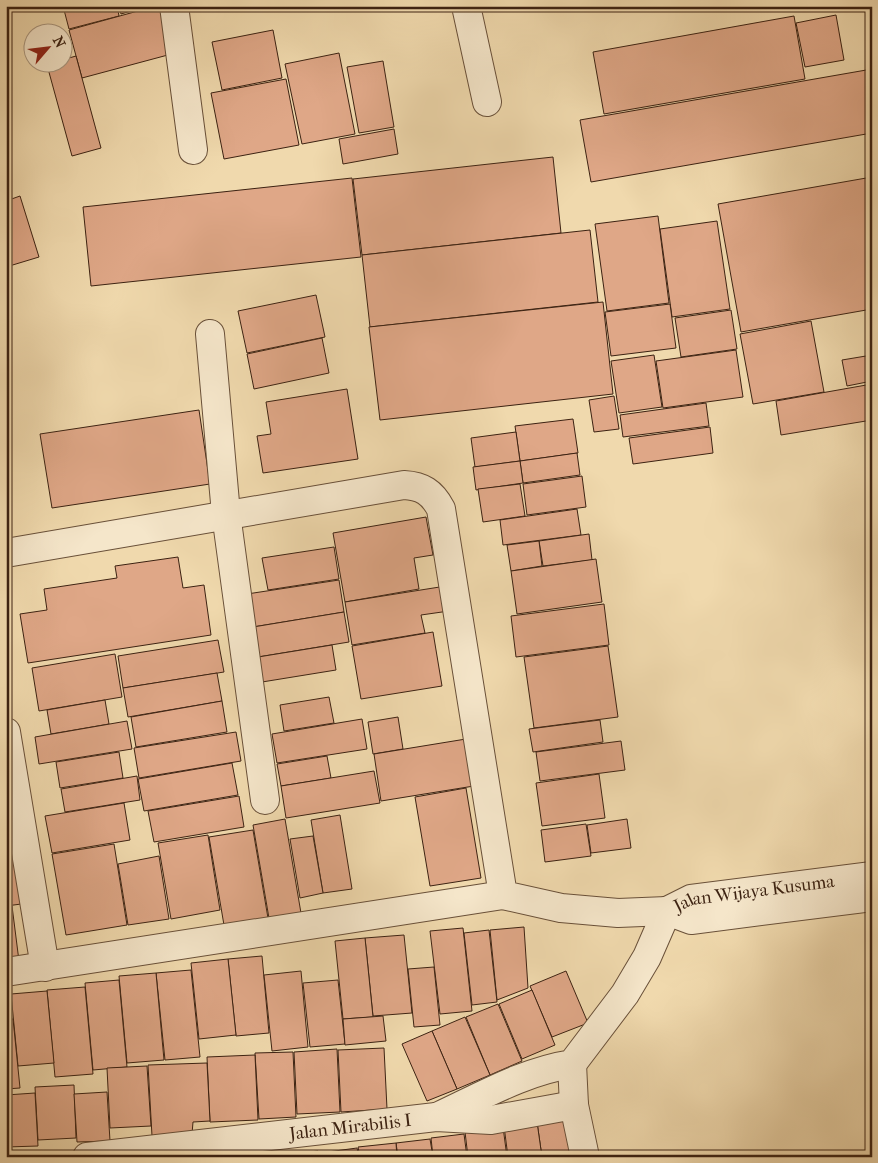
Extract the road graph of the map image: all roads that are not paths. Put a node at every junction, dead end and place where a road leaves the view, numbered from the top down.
1 (174, 6) edge
2 (466, 6) edge
3 (486, 102) dead end
4 (193, 150) dead end
5 (210, 334) dead end
6 (226, 514) junction
7 (6, 553) edge
8 (6, 732) edge
9 (265, 800) dead end
10 (872, 876) edge
11 (503, 895) junction
12 (872, 897) edge
13 (667, 911) junction
14 (45, 967) junction
15 (6, 972) edge
16 (572, 1064) junction
17 (574, 1105) junction
18 (436, 1117) junction
19 (104, 1156) edge
20 (585, 1157) edge

1 - 4 street
2 - 3 street
5 - 6 street
6 - 7 street
6 - 9 street
6 - 11 street
8 - 14 street
10 - 13 street, Jalan Wijaya Kusuma
11 - 13 street
11 - 14 street
12 - 13 street, Jalan Wijaya Kusuma
13 - 16 street
14 - 15 street
16 - 17 street
16 - 18 street, Jalan Mirabilis I
17 - 18 street, Jalan Mirabilis I
17 - 20 street
18 - 19 street, Jalan Mirabilis I

